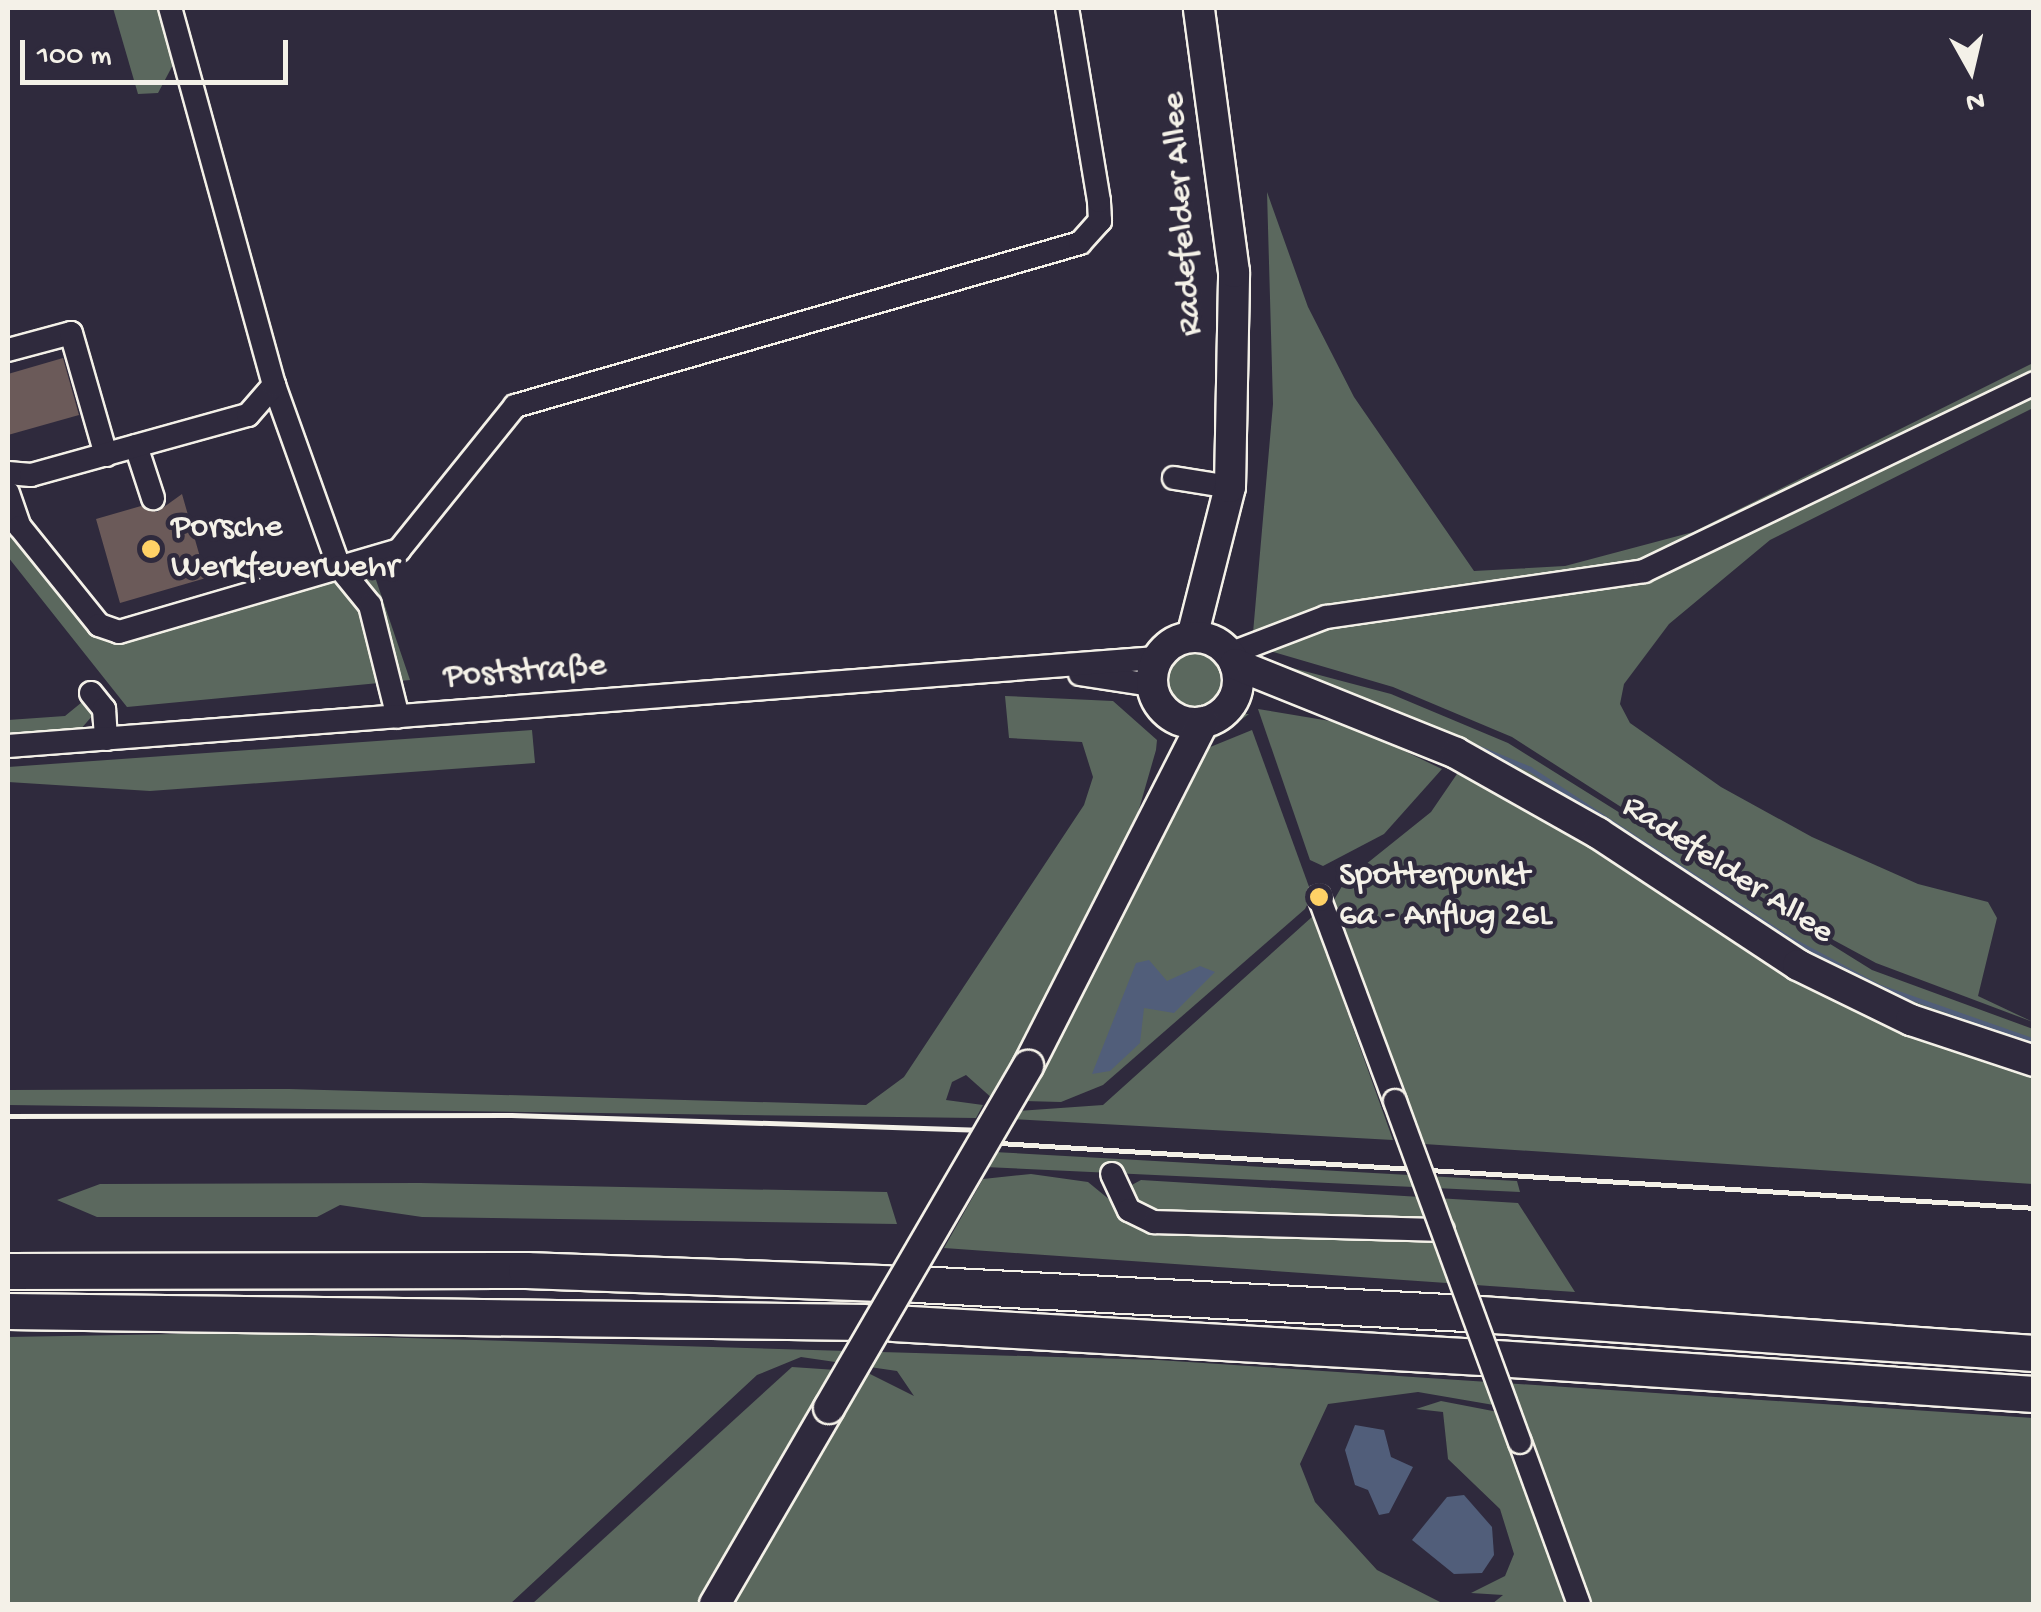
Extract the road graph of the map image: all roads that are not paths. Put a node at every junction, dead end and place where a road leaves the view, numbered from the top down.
1 (170, 8) edge
2 (1066, 8) edge
3 (1200, 8) edge
4 (8, 350) edge
5 (2034, 383) edge
6 (274, 385) junction
7 (136, 446) junction
8 (106, 455) junction
9 (1174, 478) dead end
10 (8, 483) edge
11 (1230, 488) junction
12 (153, 498) dead end
13 (339, 568) junction
14 (1219, 650) junction
15 (1158, 684) junction
16 (90, 693) dead end
17 (1235, 696) junction
18 (398, 717) junction
19 (1203, 722) junction
20 (1389, 726) junction
21 (106, 739) junction
22 (8, 746) edge
23 (1142, 838) junction
24 (1319, 896) dead end
25 (2034, 1061) edge
26 (1112, 1174) dead end
27 (1443, 1230) junction
28 (8, 1271) edge
29 (8, 1311) edge
30 (2034, 1353) edge
31 (2034, 1394) edge
32 (715, 1604) edge
33 (1579, 1604) edge

1 - 6 street
2 - 13 street
3 - 11 main road, Radefelder Allee
4 - 8 street
5 - 14 street
6 - 7 street
6 - 13 street
7 - 8 street
7 - 12 street
8 - 10 street
9 - 11 street
10 - 13 street
11 - 14 main road, Radefelder Allee
13 - 18 street
14 - 15 main road
14 - 17 main road, Radefelder Allee
14 - 20 main road, Radefelder Allee
15 - 18 street, Poststraße
15 - 19 main road
15 - 23 main road
16 - 21 street
17 - 19 main road
17 - 20 main road, Radefelder Allee
18 - 21 street, Poststraße
19 - 23 main road
20 - 25 main road, Radefelder Allee
21 - 22 street, Poststraße
23 - 32 main road, bridge
24 - 27 street, bridge
26 - 27 street
27 - 33 street, bridge
28 - 30 highway
29 - 31 highway

